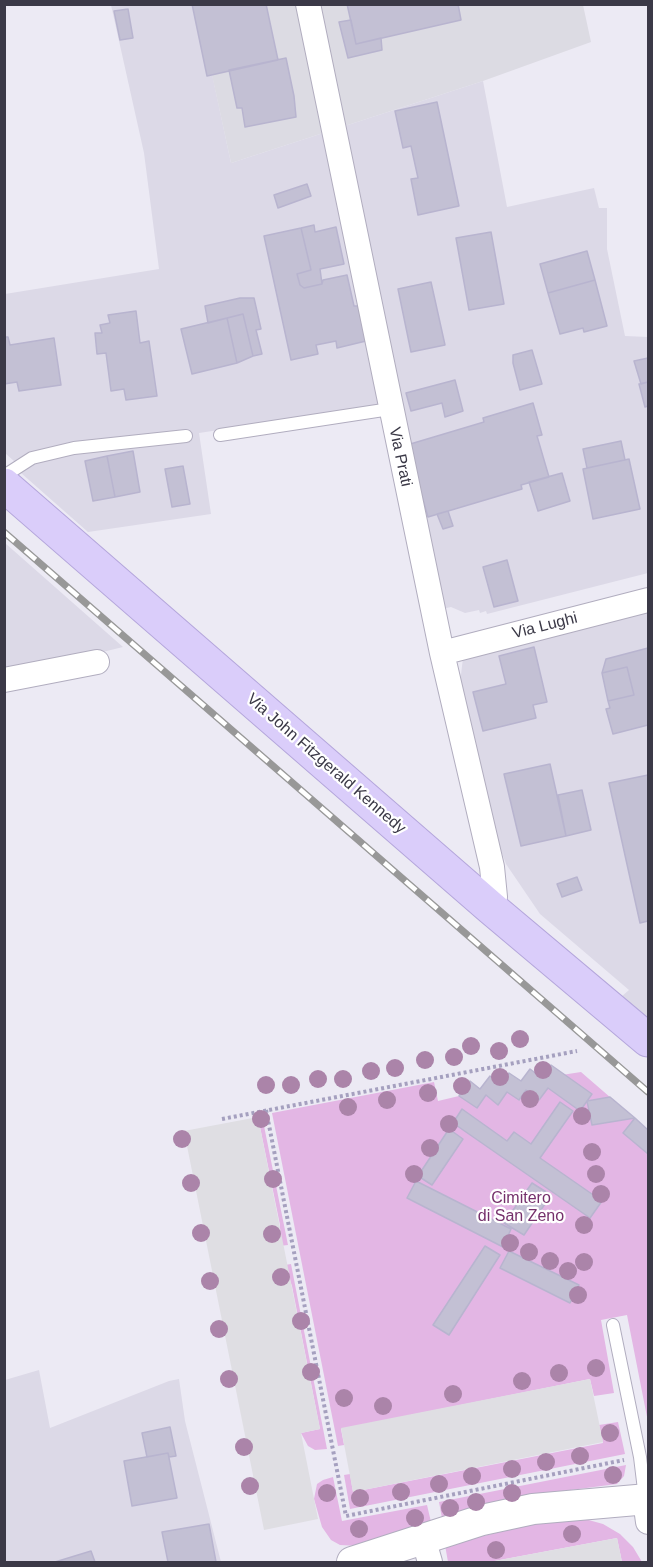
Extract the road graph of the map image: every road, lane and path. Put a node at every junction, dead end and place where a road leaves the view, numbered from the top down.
1 (308, 4) edge
2 (390, 409) junction
3 (220, 435) dead end
4 (186, 436) dead end
5 (4, 476) edge
6 (4, 485) edge
7 (648, 600) edge
8 (442, 652) junction
9 (97, 662) dead end
10 (4, 680) edge
11 (491, 908) junction
12 (648, 1040) edge
13 (577, 1051) dead end
14 (266, 1110) junction
15 (222, 1119) dead end
16 (613, 1325) dead end
17 (640, 1457) junction
18 (647, 1507) edge
19 (426, 1550) edge
20 (352, 1563) edge

1 - 2 street, Via Prati
2 - 3 lane
2 - 8 street, Via Prati
4 - 5 lane
6 - 11 main road, Via John Fitzgerald Kennedy
7 - 8 street, Via Lughi
8 - 11 street, Via Prati
9 - 10 street
11 - 12 main road, Via John Fitzgerald Kennedy
13 - 14 path
14 - 15 path
14 - 17 path
16 - 17 lane
17 - 18 lane
18 - 19 street
19 - 20 street

